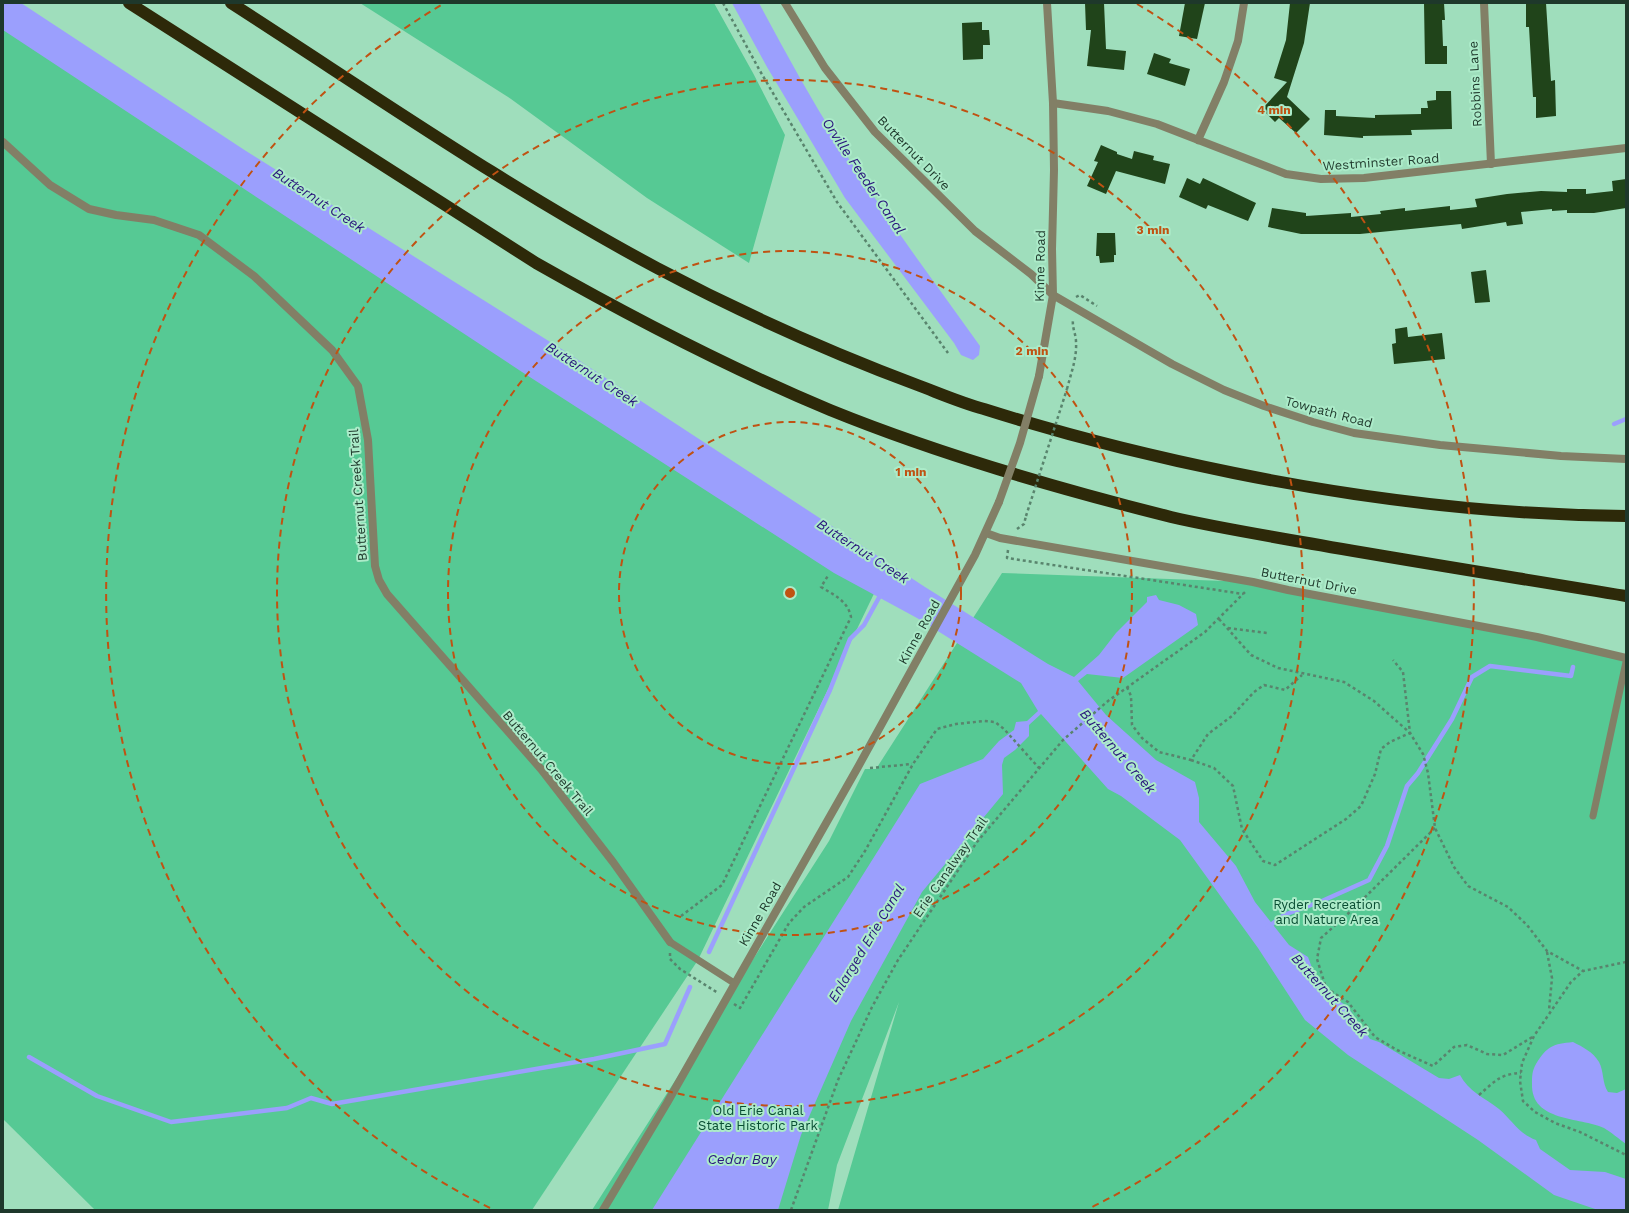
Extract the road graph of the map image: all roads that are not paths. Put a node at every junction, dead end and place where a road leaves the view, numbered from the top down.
1 (129, 3) edge
2 (231, 3) edge
3 (784, 3) edge
4 (1047, 3) edge
5 (1244, 3) edge
6 (1484, 3) edge
7 (1054, 103) junction
8 (1198, 140) junction
9 (3, 142) edge
10 (1626, 148) edge
11 (1491, 164) junction
12 (1054, 295) junction
13 (1626, 459) edge
14 (1626, 516) edge
15 (986, 533) junction
16 (1626, 596) edge
17 (1626, 658) edge
18 (1626, 662) edge
19 (1593, 816) dead end
20 (670, 942) joint
21 (734, 983) junction
22 (603, 1210) edge

1 - 16 highway
2 - 14 highway
3 - 12 street, Butternut Drive
4 - 7 street, Kinne Road
5 - 8 street
6 - 11 street, Robbins Lane
7 - 8 street, Westminster Road
7 - 12 street, Kinne Road
8 - 11 street, Westminster Road
9 - 20 street, Butternut Creek Trail
10 - 11 street, Westminster Road
12 - 13 street, Towpath Road
12 - 15 street, Kinne Road, bridge
15 - 17 street, Butternut Drive
15 - 21 street, Kinne Road
18 - 19 lane
20 - 21 lane
21 - 22 street, Kinne Road

